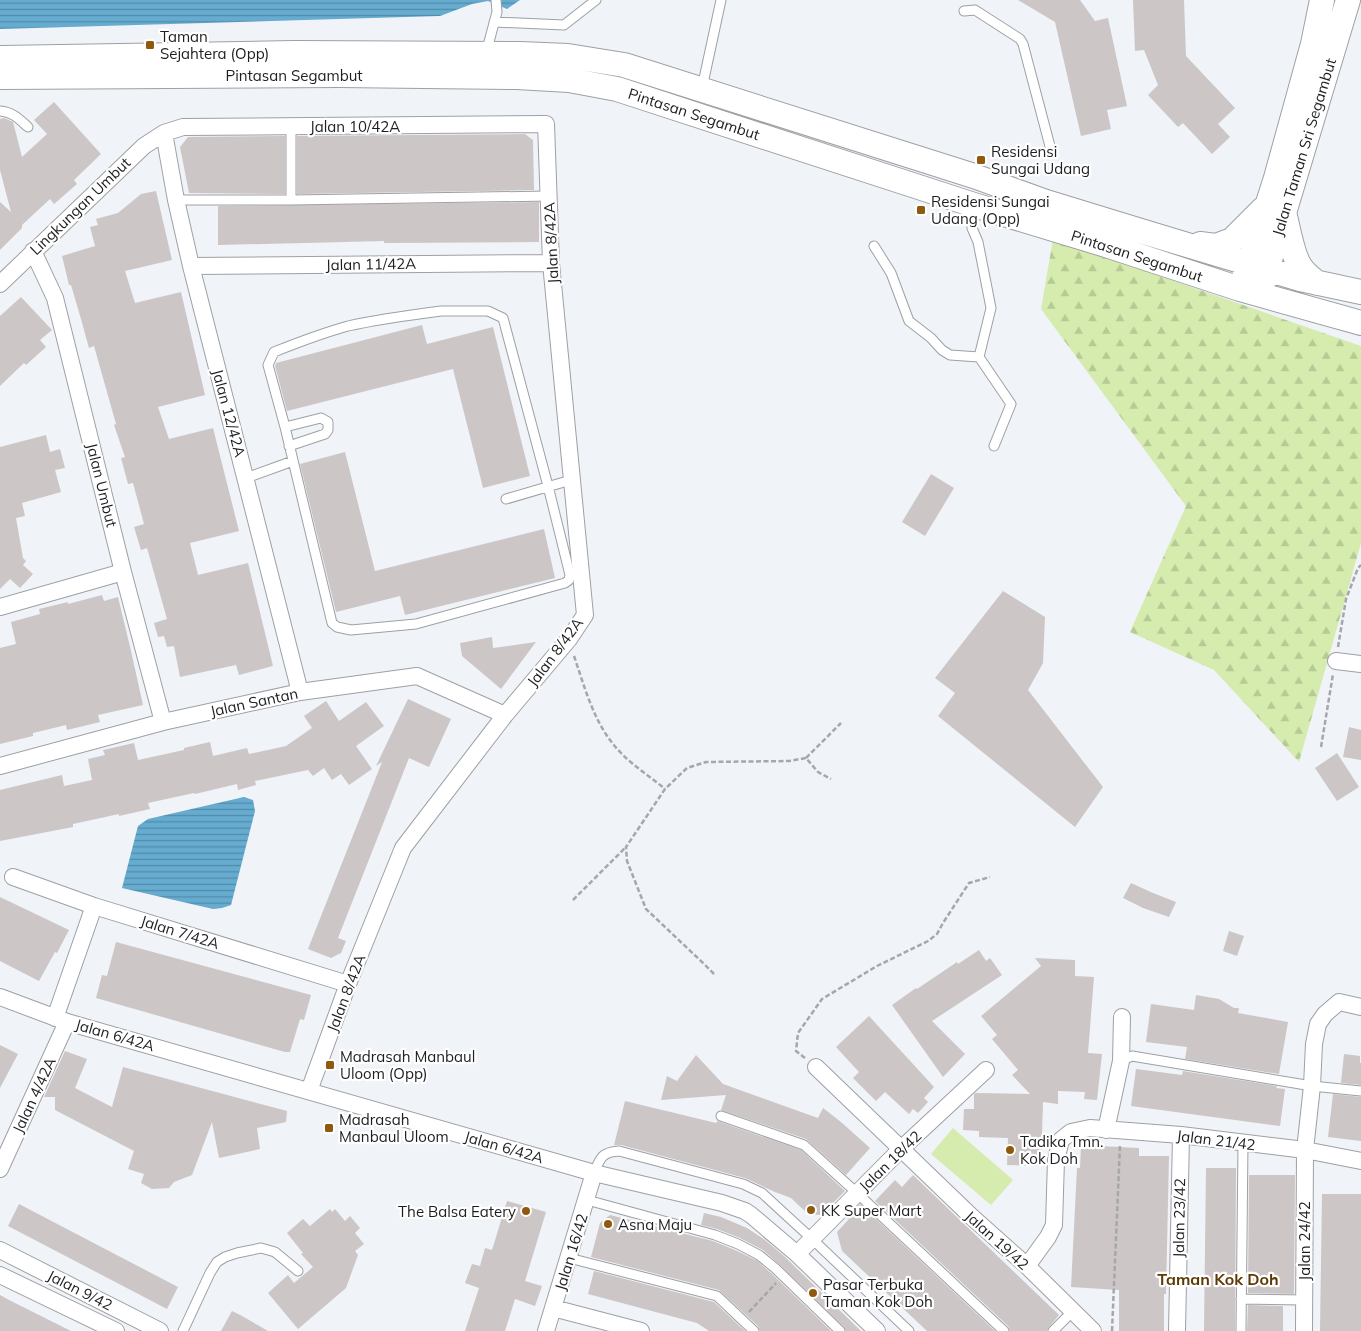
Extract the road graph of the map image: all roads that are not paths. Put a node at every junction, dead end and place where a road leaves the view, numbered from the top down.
1 (496, 0) edge
2 (596, 0) edge
3 (721, 0) edge
4 (1322, 0) edge
5 (1348, 0) edge
6 (964, 11) dead end
7 (494, 22) junction
8 (485, 54) junction
9 (0, 58) edge
10 (0, 77) edge
11 (701, 90) junction
12 (0, 111) edge
13 (546, 124) joint
14 (292, 126) junction
15 (28, 127) dead end
16 (164, 133) junction
17 (1051, 150) dead end
18 (549, 196) junction
19 (176, 200) junction
20 (291, 200) junction
21 (974, 205) junction
22 (1276, 209) junction
23 (1178, 242) junction
24 (874, 246) dead end
25 (33, 251) junction
26 (550, 262) junction
27 (191, 266) junction
28 (1258, 266) junction
29 (1317, 283) junction
30 (0, 284) edge
31 (1250, 292) junction
32 (1361, 292) edge
33 (1361, 323) edge
34 (979, 357) junction
35 (285, 427) junction
36 (289, 446) junction
37 (994, 446) dead end
38 (292, 461) junction
39 (246, 478) junction
40 (571, 480) junction
41 (548, 486) junction
42 (506, 499) dead end
43 (123, 572) junction
44 (0, 607) edge
45 (1336, 661) dead end
46 (1361, 664) edge
47 (300, 692) junction
48 (506, 715) junction
49 (163, 722) junction
50 (0, 766) edge
51 (13, 877) dead end
52 (94, 906) junction
53 (348, 984) junction
54 (0, 997) edge
55 (1361, 1007) edge
56 (1122, 1017) dead end
57 (61, 1020) junction
58 (1121, 1061) junction
59 (816, 1067) road end
60 (986, 1070) dead end
61 (1312, 1086) junction
62 (309, 1091) junction
63 (1361, 1091) edge
64 (721, 1116) dead end
65 (1106, 1130) junction
66 (1181, 1135) junction
67 (1243, 1143) junction
68 (901, 1149) junction
69 (1305, 1150) junction
70 (1361, 1161) edge
71 (0, 1169) edge
72 (594, 1173) junction
73 (857, 1193) junction
74 (587, 1200) junction
75 (812, 1238) junction
76 (0, 1250) edge
77 (797, 1254) junction
78 (569, 1258) junction
79 (1027, 1266) junction
80 (298, 1271) dead end
81 (0, 1275) edge
82 (1241, 1299) junction
83 (1304, 1300) junction
84 (553, 1308) junction
85 (1073, 1311) junction
86 (614, 1328) edge
87 (116, 1331) edge
88 (160, 1331) edge
89 (184, 1331) edge
90 (546, 1331) edge
91 (641, 1331) edge
92 (754, 1331) edge
93 (840, 1331) edge
94 (877, 1331) edge
95 (909, 1331) edge
96 (1004, 1331) edge
97 (1053, 1331) edge
98 (1093, 1331) edge
99 (1177, 1331) edge
100 (1241, 1331) edge
101 (1304, 1331) edge

1 - 7 lane
2 - 7 lane
3 - 11 lane
4 - 22 main road, Jalan Taman Sri Segambut
5 - 22 main road, Jalan Taman Sri Segambut
6 - 17 lane
7 - 8 lane
8 - 9 main road, Pintasan Segambut
8 - 11 main road, Pintasan Segambut
10 - 21 main road, Pintasan Segambut
11 - 23 main road, Pintasan Segambut
12 - 15 lane
13 - 14 street, Jalan 10/42A
13 - 18 street, Jalan 8/42A
14 - 16 street, Jalan 10/42A
14 - 20 lane
16 - 19 street, Jalan 12/42A
16 - 25 street, Lingkungan Umbut
18 - 20 lane
18 - 26 street, Jalan 8/42A
19 - 20 lane
19 - 27 street, Jalan 12/42A
21 - 31 main road, Pintasan Segambut
21 - 34 lane
22 - 23 main road
22 - 28 main road, Jalan Taman Sri Segambut
22 - 29 main road
23 - 28 main road, Pintasan Segambut
24 - 34 lane
25 - 30 street, Lingkungan Umbut
25 - 43 street, Jalan Umbut
26 - 27 street, Jalan 11/42A
26 - 40 street, Jalan 8/42A
27 - 39 street, Jalan 12/42A
28 - 29 main road, Pintasan Segambut
28 - 31 main road, Jalan Taman Sri Segambut
29 - 32 main road, Pintasan Segambut
31 - 33 main road, Pintasan Segambut
34 - 37 lane
35 - 36 lane
35 - 36 lane
35 - 41 lane
36 - 38 lane
38 - 39 lane
38 - 41 lane
39 - 47 street, Jalan 12/42A
40 - 41 lane
40 - 48 street, Jalan 8/42A
41 - 42 lane
43 - 44 street
43 - 49 street, Jalan Umbut
45 - 46 street
47 - 48 street, Jalan Santan
47 - 49 street, Jalan Santan
48 - 53 street, Jalan 8/42A
49 - 50 street, Jalan Santan
51 - 52 street, Jalan 7/42A
52 - 53 street, Jalan 7/42A
52 - 57 street, Jalan 4/42A
53 - 62 street, Jalan 8/42A
54 - 57 street, Jalan 6/42A
55 - 61 street, Jalan 24/42
56 - 58 street
57 - 62 street, Jalan 6/42A
57 - 71 street, Jalan 4/42A
58 - 61 lane
58 - 65 street
59 - 68 street, Jalan 19/42
60 - 68 street, Jalan 18/42
61 - 63 lane
61 - 69 street, Jalan 24/42
62 - 72 street, Jalan 6/42A
64 - 73 lane
65 - 66 street, Jalan 21/42
65 - 79 street, Jalan 21/42
66 - 67 street, Jalan 21/42
66 - 99 street, Jalan 23/42
67 - 69 street, Jalan 21/42
67 - 82 lane
68 - 73 street, Jalan 18/42
68 - 79 street, Jalan 19/42
69 - 70 street, Jalan 21/42
69 - 83 street, Jalan 24/42
72 - 74 street, Jalan 16/42
72 - 75 lane
72 - 77 street, Jalan 6/42A
73 - 75 street, Jalan 18/42
73 - 96 lane
74 - 78 street, Jalan 16/42
74 - 93 lane
75 - 77 street, Jalan 18/42
75 - 95 lane
76 - 88 street, Jalan 9/42
77 - 94 street, Jalan 6/42A
78 - 84 street, Jalan 16/42
78 - 92 lane
79 - 85 street, Jalan 19/42
80 - 89 lane
81 - 87 street, Jalan 9/42
82 - 83 lane
82 - 100 lane
83 - 101 street, Jalan 24/42
84 - 86 street
84 - 90 street, Jalan 16/42
85 - 97 lane
85 - 98 street, Jalan 19/42
86 - 91 street

